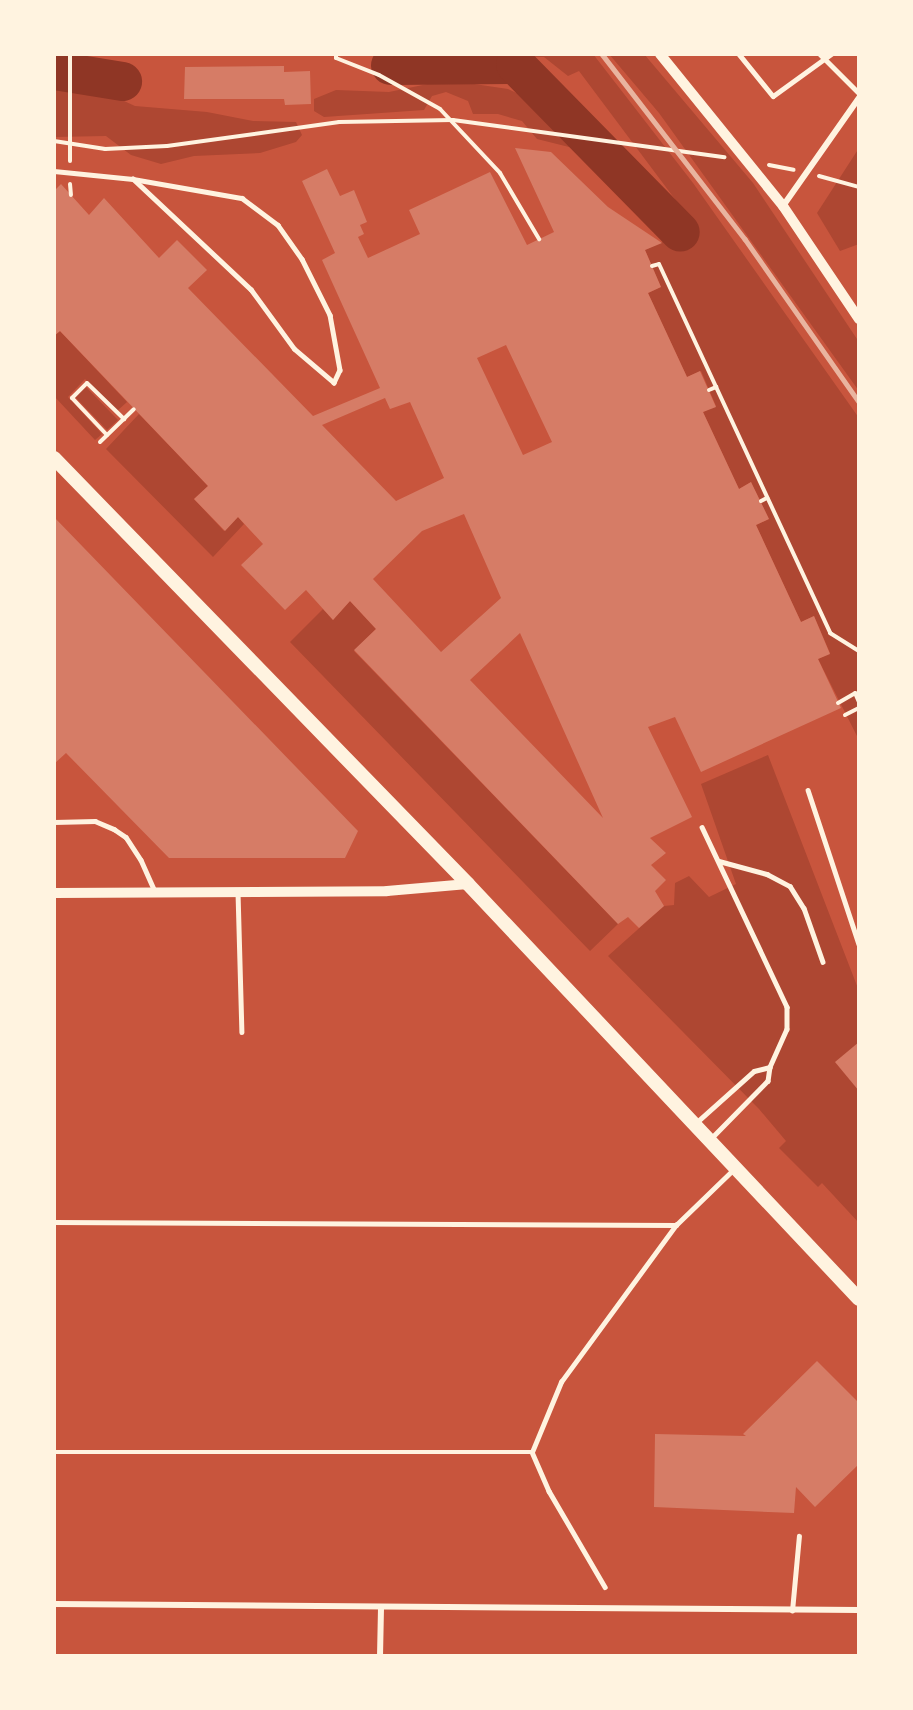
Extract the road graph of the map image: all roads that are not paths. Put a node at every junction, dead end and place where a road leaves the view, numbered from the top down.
1 (660, 54) edge
2 (739, 54) edge
3 (820, 54) edge
4 (831, 54) edge
5 (825, 59) junction
6 (859, 93) edge
7 (859, 98) edge
8 (54, 171) edge
9 (133, 179) junction
10 (783, 206) junction
11 (859, 319) edge
12 (54, 458) edge
13 (808, 790) dead end
14 (54, 822) edge
15 (702, 827) dead end
16 (719, 861) junction
17 (468, 884) junction
18 (238, 892) junction
19 (54, 893) edge
20 (155, 893) junction
21 (859, 944) edge
22 (823, 963) dead end
23 (242, 1032) dead end
24 (770, 1067) junction
25 (693, 1126) junction
26 (708, 1142) junction
27 (734, 1169) junction
28 (54, 1222) edge
29 (676, 1225) junction
30 (859, 1299) edge
31 (54, 1452) edge
32 (532, 1452) junction
33 (799, 1536) dead end
34 (604, 1587) dead end
35 (54, 1604) edge
36 (381, 1608) junction
37 (859, 1610) edge
38 (792, 1611) junction
39 (380, 1656) edge

1 - 10 street
2 - 5 lane
3 - 5 lane
4 - 5 lane
5 - 6 lane
7 - 10 street
8 - 9 lane
9 - 9 lane
10 - 11 street
12 - 17 main road
13 - 21 lane
14 - 20 lane
15 - 16 lane
16 - 22 lane
16 - 24 lane
17 - 18 street
17 - 25 main road
18 - 20 street
18 - 23 lane
19 - 20 street
24 - 25 lane
24 - 26 lane
25 - 26 main road
26 - 27 main road
27 - 29 lane
27 - 30 main road
28 - 29 lane
29 - 32 lane
31 - 32 lane
32 - 34 lane
33 - 38 lane
35 - 36 street
36 - 38 street
36 - 39 street
37 - 38 street

